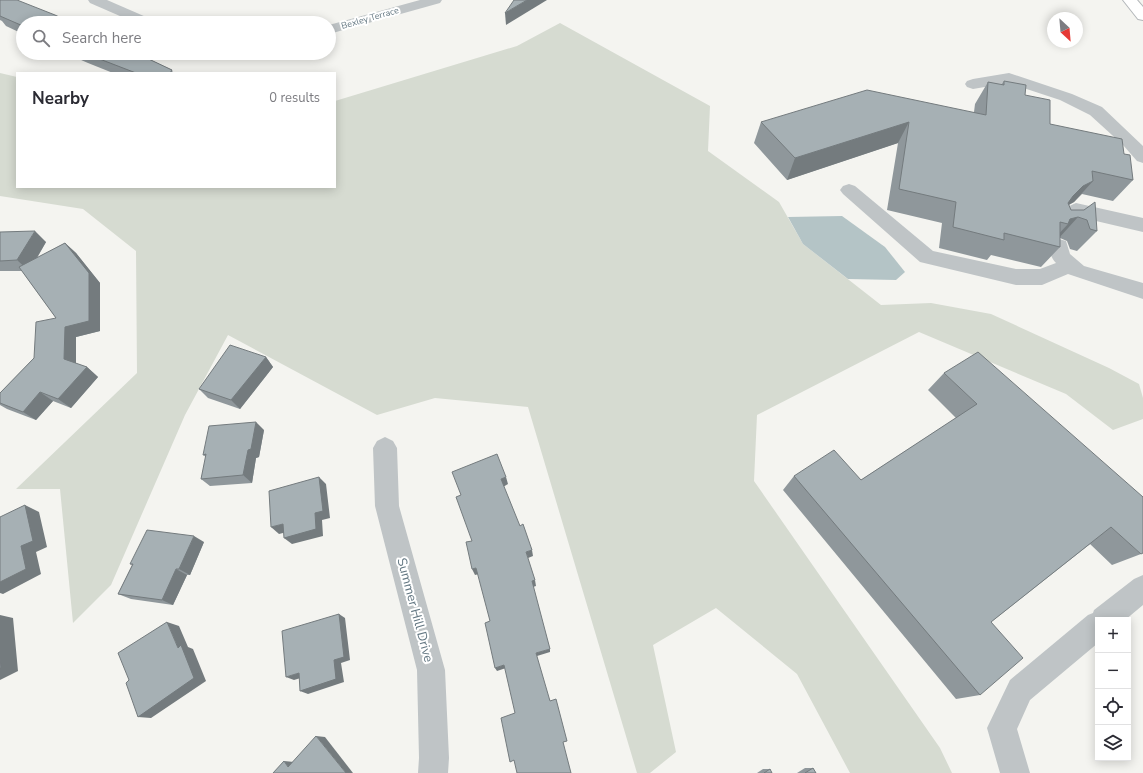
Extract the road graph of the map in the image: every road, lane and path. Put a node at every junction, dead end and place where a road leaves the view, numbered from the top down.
1 (95, 0) edge
2 (435, 0) edge
3 (1130, 0) edge
4 (132, 16) edge
5 (1143, 16) edge
6 (336, 28) edge
7 (973, 84) dead end
8 (1143, 157) edge
9 (849, 190) dead end
10 (1060, 224) edge
11 (1143, 225) edge
12 (1058, 246) edge
13 (1070, 265) junction
14 (1143, 291) edge
15 (385, 448) dead end
16 (1143, 588) edge
17 (1108, 617) edge
18 (1095, 628) edge
19 (433, 773) edge
20 (1016, 773) edge

1 - 4 street
2 - 6 street, Bexley Terrace
3 - 5 highway
7 - 8 street
9 - 13 street
10 - 11 street
12 - 13 street
13 - 14 street
15 - 19 street, Summer Hill Drive
16 - 17 street
18 - 20 street

